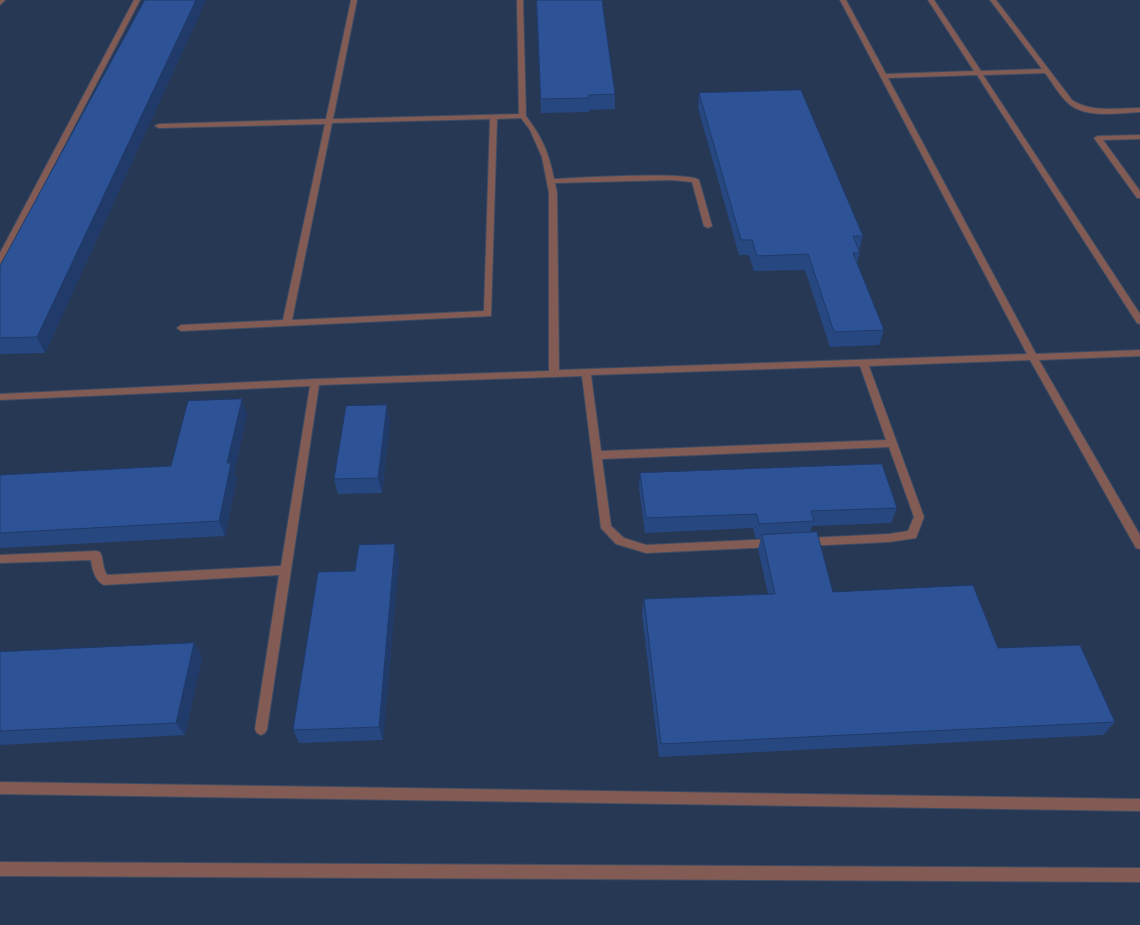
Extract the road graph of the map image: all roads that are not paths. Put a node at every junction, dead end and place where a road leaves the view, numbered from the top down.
1 (2, 0) edge
2 (137, 0) edge
3 (354, 0) edge
4 (520, 0) edge
5 (843, 0) edge
6 (931, 0) edge
7 (993, 0) edge
8 (0, 3) edge
9 (1046, 71) junction
10 (978, 73) junction
11 (883, 76) junction
12 (1140, 110) edge
13 (494, 116) junction
14 (523, 116) junction
15 (330, 121) junction
16 (159, 126) dead end
17 (1140, 137) edge
18 (550, 180) junction
19 (1140, 196) edge
20 (708, 226) dead end
21 (0, 261) edge
22 (1140, 321) edge
23 (287, 323) junction
24 (180, 328) dead end
25 (1140, 353) edge
26 (1033, 358) junction
27 (863, 363) junction
28 (586, 372) junction
29 (554, 374) junction
30 (315, 382) junction
31 (0, 397) edge
32 (892, 443) junction
33 (597, 455) junction
34 (1140, 545) edge
35 (0, 559) edge
36 (286, 570) junction
37 (261, 729) dead end
38 (0, 788) edge
39 (1140, 805) edge
40 (0, 869) edge
41 (1140, 876) edge

1 - 8 street
2 - 21 street
3 - 15 street
4 - 14 street
5 - 11 street
6 - 10 street
7 - 9 street
9 - 10 street
9 - 12 street
10 - 11 street
10 - 22 street
11 - 26 street
13 - 14 street
13 - 15 street
13 - 23 street
14 - 18 street
15 - 16 street
15 - 23 street
17 - 19 street
18 - 20 street
18 - 29 street
23 - 24 street
25 - 26 street
26 - 27 street
26 - 34 street
27 - 28 street
27 - 32 street
28 - 29 street
28 - 33 street
29 - 30 street
30 - 31 street
30 - 36 street
32 - 33 street
32 - 33 street
35 - 36 street
36 - 37 street
38 - 39 street
40 - 41 street

